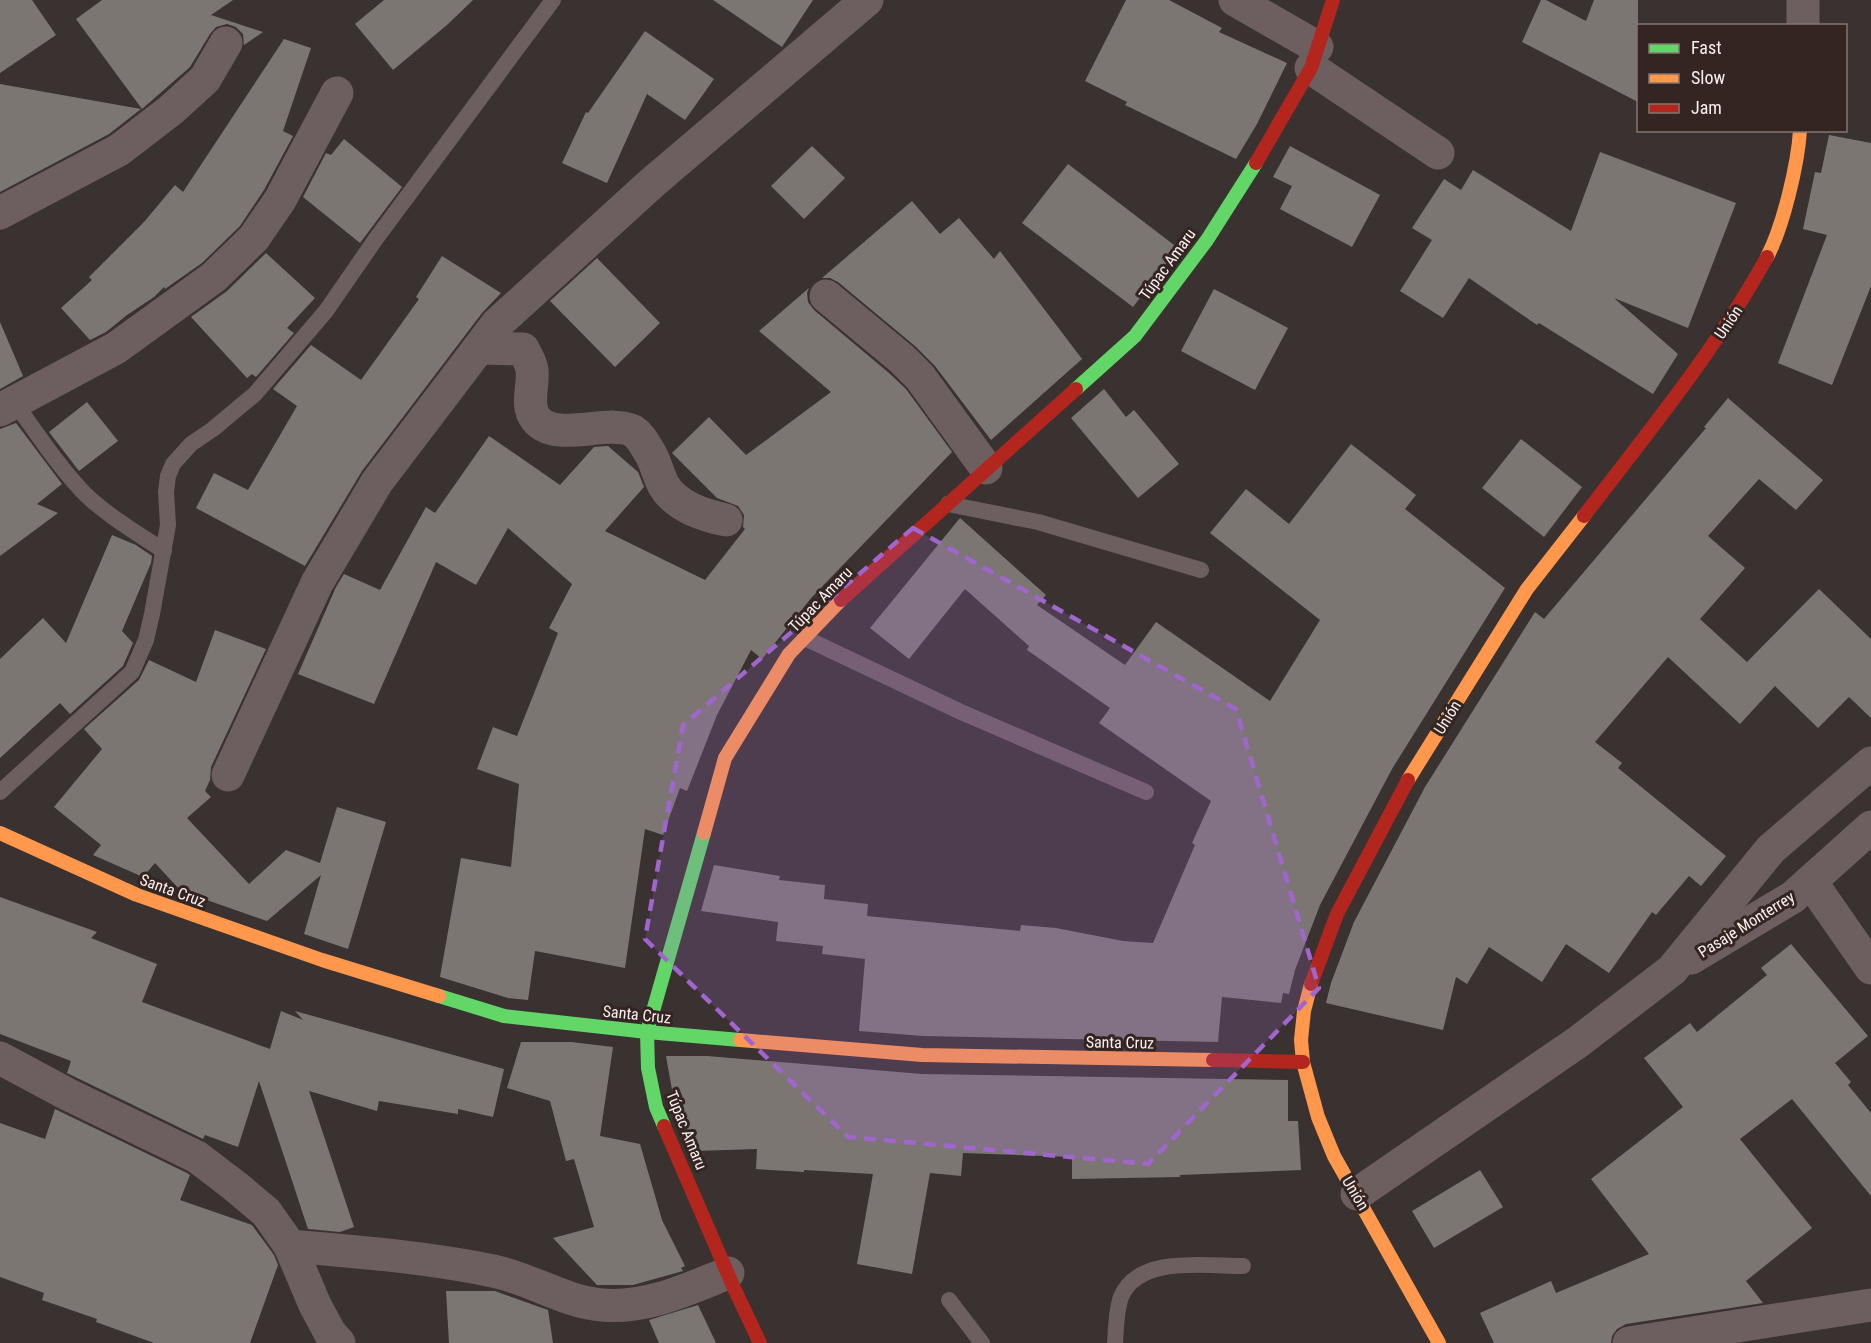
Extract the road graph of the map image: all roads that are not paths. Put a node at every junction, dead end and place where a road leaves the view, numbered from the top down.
1 (553, 0) edge
2 (867, 0) edge
3 (1235, 0) edge
4 (1333, 0) edge
5 (1803, 0) edge
6 (1803, 24) edge
7 (226, 43) dead end
8 (1314, 58) junction
9 (337, 93) dead end
10 (1800, 132) edge
11 (1438, 153) dead end
12 (0, 213) edge
13 (826, 296) dead end
14 (478, 348) junction
15 (7, 406) edge
16 (986, 468) junction
17 (947, 504) junction
18 (726, 520) dead end
19 (164, 550) junction
20 (1201, 570) dead end
21 (805, 638) junction
22 (1871, 763) edge
23 (228, 775) dead end
24 (0, 792) edge
25 (1146, 792) dead end
26 (1871, 827) edge
27 (0, 833) edge
28 (1811, 882) junction
29 (1871, 968) edge
30 (1672, 970) junction
31 (648, 1032) junction
32 (0, 1058) edge
33 (1303, 1062) junction
34 (1357, 1194) junction
35 (290, 1246) junction
36 (1243, 1266) dead end
37 (728, 1273) junction
38 (949, 1300) dead end
39 (1871, 1305) edge
40 (339, 1343) edge
41 (760, 1343) edge
42 (982, 1343) edge
43 (1115, 1343) edge
44 (1439, 1343) edge
45 (1629, 1343) edge

1 - 19 lane
2 - 14 street
3 - 8 street
4 - 8 street, Túpac Amaru
5 - 6 street
7 - 12 street
8 - 11 street
8 - 16 street, Túpac Amaru
9 - 15 street
10 - 33 street, Unión
13 - 16 street
14 - 18 street
14 - 23 street
15 - 19 lane
16 - 17 street, Túpac Amaru
17 - 20 lane
17 - 21 street, Túpac Amaru
19 - 24 lane
21 - 25 lane
21 - 31 street, Túpac Amaru
22 - 30 street
26 - 28 street, Pasaje Monterrey
27 - 31 street, Santa Cruz
28 - 29 street
28 - 30 street, Pasaje Monterrey
30 - 34 street
31 - 33 street, Santa Cruz
31 - 37 street, Túpac Amaru
32 - 35 street
33 - 34 street, Unión
34 - 44 street, Unión
35 - 37 street
35 - 40 street
36 - 43 lane
37 - 41 street, Túpac Amaru
38 - 42 lane
39 - 45 street

